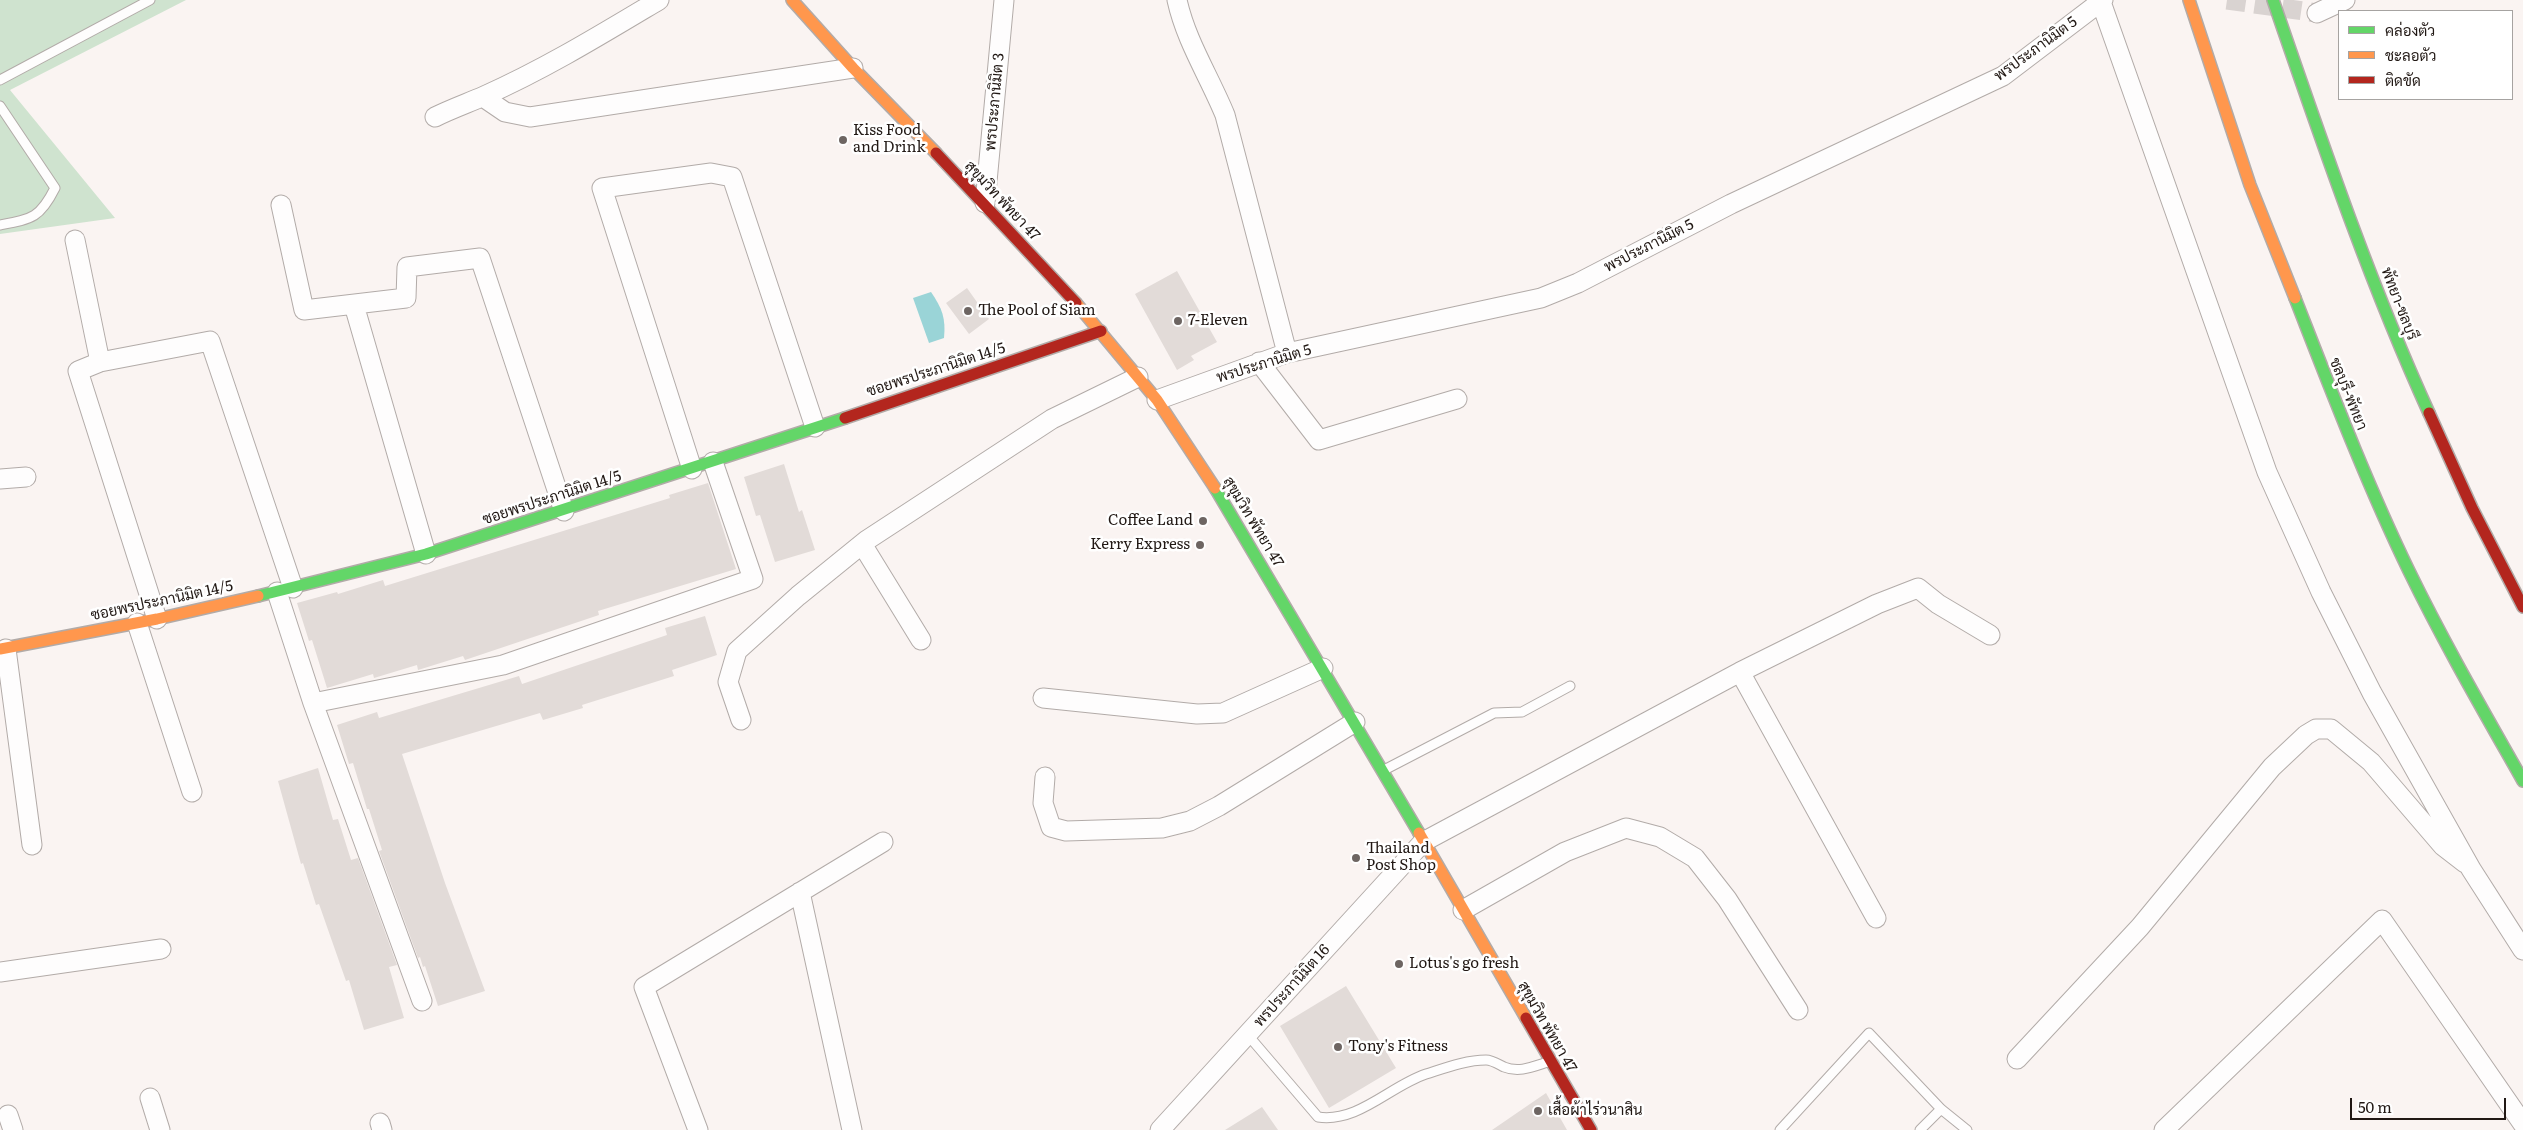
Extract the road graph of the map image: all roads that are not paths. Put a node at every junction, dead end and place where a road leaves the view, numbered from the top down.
1 (150, 0) edge
2 (658, 0) edge
3 (792, 0) edge
4 (1004, 0) edge
5 (1177, 0) edge
6 (2189, 0) edge
7 (2273, 0) edge
8 (2345, 0) edge
9 (2102, 1) edge
10 (2317, 13) tunnel mouth
11 (854, 68) junction
12 (1, 79) edge
13 (483, 96) junction
14 (0, 106) edge
15 (435, 117) dead end
16 (985, 203) junction
17 (281, 205) dead end
18 (0, 225) edge
19 (75, 240) dead end
20 (354, 306) junction
21 (1101, 331) junction
22 (1287, 353) junction
23 (100, 362) junction
24 (1259, 362) junction
25 (1138, 377) junction
26 (1457, 399) dead end
27 (1157, 400) junction
28 (815, 426) junction
29 (713, 462) junction
30 (692, 469) junction
31 (26, 477) dead end
32 (0, 479) edge
33 (564, 511) junction
34 (862, 544) junction
35 (426, 554) junction
36 (285, 590) junction
37 (2523, 607) edge
38 (157, 619) junction
39 (137, 623) junction
40 (1990, 636) dead end
41 (921, 640) dead end
42 (3, 649) edge
43 (1323, 668) junction
44 (1740, 672) junction
45 (1570, 686) dead end
46 (1043, 698) dead end
47 (313, 703) junction
48 (741, 720) dead end
49 (1355, 722) junction
50 (1384, 770) junction
51 (1045, 777) dead end
52 (2523, 781) edge
53 (192, 792) dead end
54 (883, 842) dead end
55 (1423, 842) junction
56 (32, 845) dead end
57 (2472, 869) junction
58 (800, 892) junction
59 (1463, 910) junction
60 (1876, 918) dead end
61 (161, 948) dead end
62 (2523, 950) edge
63 (0, 972) edge
64 (422, 1001) dead end
65 (1798, 1010) dead end
66 (1247, 1034) junction
67 (2017, 1059) dead end
68 (1549, 1061) junction
69 (150, 1098) dead end
70 (1941, 1109) junction
71 (2523, 1124) edge
72 (160, 1130) edge
73 (698, 1130) edge
74 (852, 1130) edge
75 (1160, 1130) edge
76 (1591, 1130) edge
77 (1780, 1130) edge
78 (1920, 1130) edge
79 (1967, 1130) edge
80 (2164, 1130) edge

1 - 12 lane
2 - 13 street
3 - 11 main road, สุขุมวิท พัทยา 47
4 - 16 street, พรประภานิมิต 3
5 - 22 street
6 - 52 main road, ชลบุรี-พัทยา
7 - 37 main road, พัทยา-ชลบุรี
8 - 10 street
9 - 22 street, พรประภานิมิต 5
9 - 57 street
11 - 13 street
11 - 16 main road, สุขุมวิท พัทยา 47
13 - 15 street
14 - 18 lane
16 - 21 main road, สุขุมวิท พัทยา 47
17 - 20 street
19 - 23 street
20 - 33 street
20 - 35 street
21 - 25 main road, สุขุมวิท พัทยา 47
21 - 28 main road, ซอยพรประภานิมิต 14/5
22 - 24 street, พรประภานิมิต 5
23 - 36 street
23 - 38 street
24 - 26 street
24 - 27 street, พรประภานิมิต 5
25 - 27 main road, สุขุมวิท พัทยา 47
25 - 34 street
27 - 43 main road, สุขุมวิท พัทยา 47
28 - 29 main road, ซอยพรประภานิมิต 14/5
28 - 30 street
29 - 30 main road, ซอยพรประภานิมิต 14/5
29 - 47 street
30 - 33 main road, ซอยพรประภานิมิต 14/5
31 - 32 street
33 - 35 main road, ซอยพรประภานิมิต 14/5
34 - 41 street
34 - 48 street
35 - 36 main road, ซอยพรประภานิมิต 14/5
36 - 38 main road, ซอยพรประภานิมิต 14/5
36 - 47 street
38 - 39 main road, ซอยพรประภานิมิต 14/5
39 - 42 main road, ซอยพรประภานิมิต 14/5
39 - 53 street
40 - 44 street, พรประภานิมิต 16
42 - 56 street
43 - 46 street
43 - 49 main road, สุขุมวิท พัทยา 47
44 - 55 street, พรประภานิมิต 16
44 - 60 street
45 - 50 lane
47 - 64 street
49 - 50 main road, สุขุมวิท พัทยา 47
49 - 51 street
50 - 55 main road, สุขุมวิท พัทยา 47
54 - 58 street
55 - 59 main road, สุขุมวิท พัทยา 47
55 - 66 street, พรประภานิมิต 16
57 - 62 street
57 - 67 street
58 - 73 street
58 - 74 street
59 - 65 street
59 - 68 main road, สุขุมวิท พัทยา 47
61 - 63 street
66 - 68 lane
66 - 75 street, พรประภานิมิต 16
68 - 76 main road, สุขุมวิท พัทยา 47
69 - 72 street
70 - 77 lane
70 - 78 lane
70 - 79 lane
71 - 80 street

